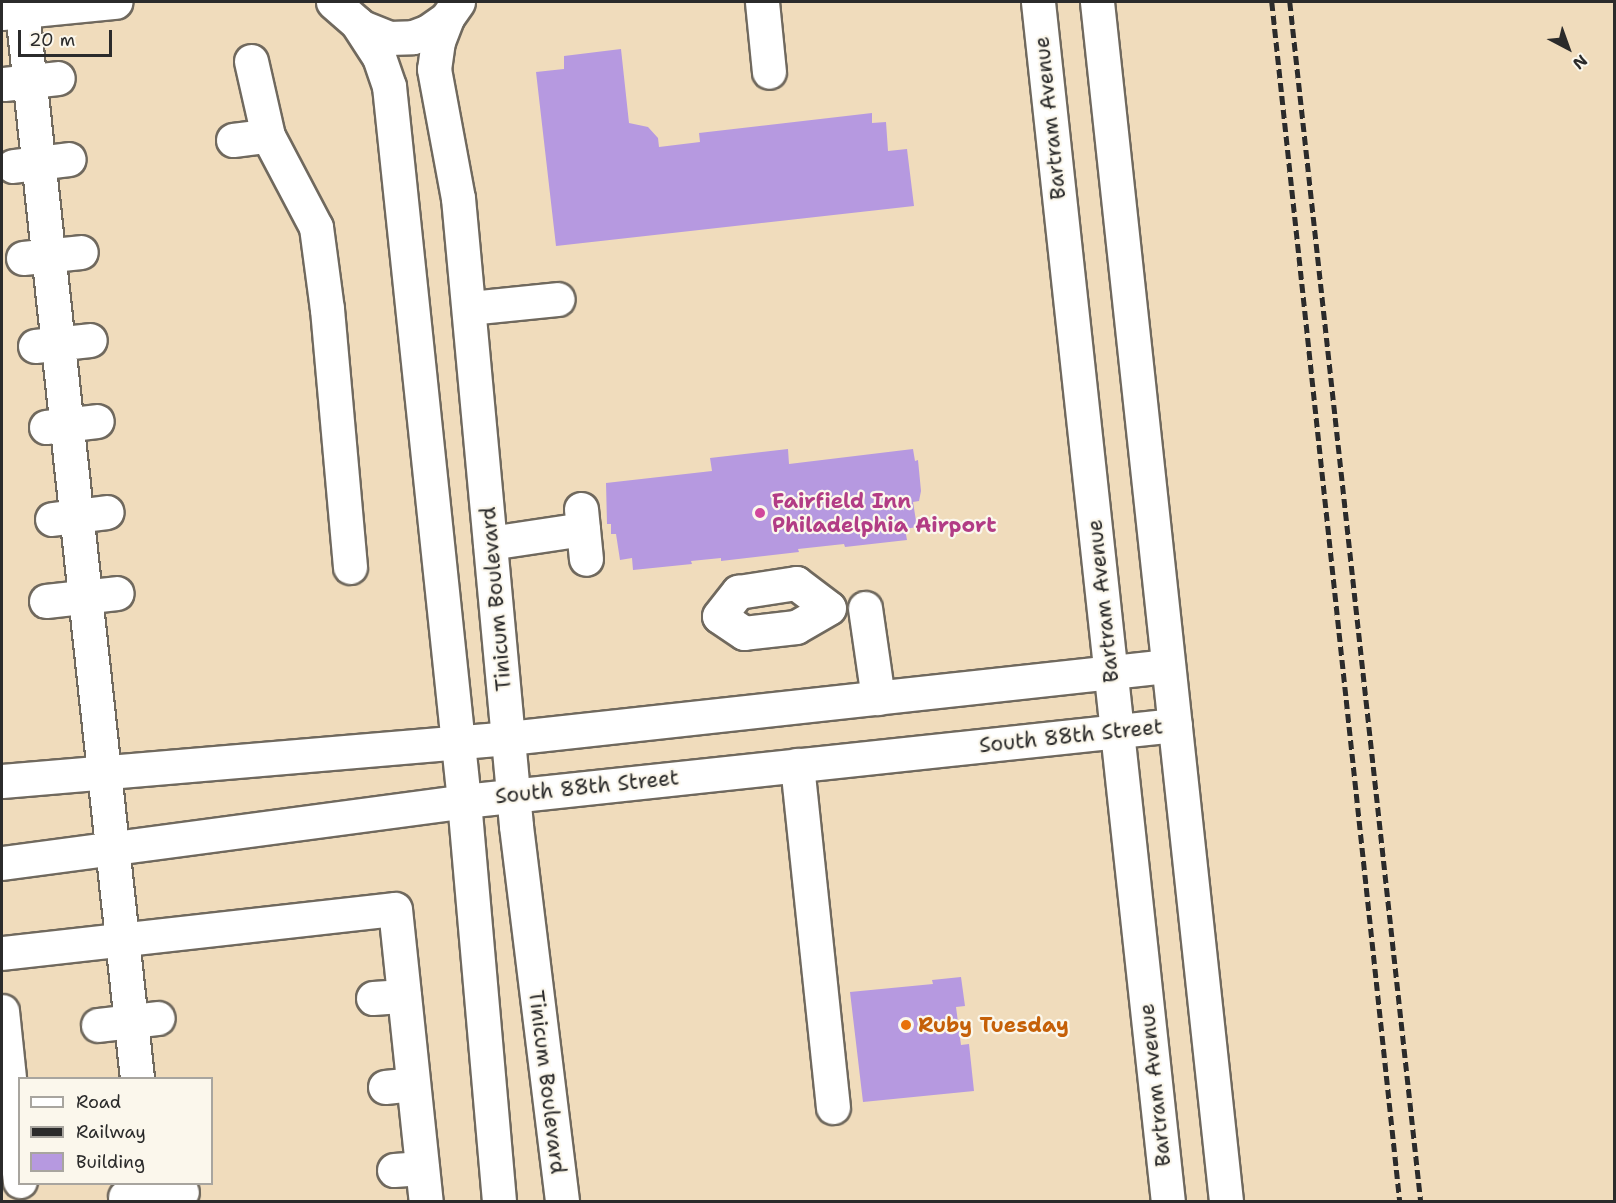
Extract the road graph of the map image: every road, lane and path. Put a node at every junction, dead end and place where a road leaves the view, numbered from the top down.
1 (115, 2) edge
2 (762, 2) edge
3 (1038, 2) edge
4 (1097, 2) edge
5 (455, 6) edge
6 (344, 9) edge
7 (12, 12) edge
8 (251, 61) dead end
9 (769, 72) dead end
10 (268, 136) junction
11 (233, 140) dead end
12 (81, 252) dead end
13 (35, 257) junction
14 (558, 299) dead end
15 (470, 308) junction
16 (90, 340) dead end
17 (46, 345) junction
18 (584, 532) dead end
19 (490, 543) junction
20 (350, 567) dead end
21 (117, 593) dead end
22 (85, 597) junction
23 (46, 601) dead end
24 (865, 608) dead end
25 (1168, 666) junction
26 (1111, 673) junction
27 (878, 698) junction
28 (1175, 725) junction
29 (1117, 731) junction
30 (509, 738) junction
31 (458, 742) junction
32 (797, 765) junction
33 (104, 772) junction
34 (2, 781) edge
35 (514, 795) junction
36 (464, 801) junction
37 (112, 848) junction
38 (2, 863) edge
39 (122, 938) junction
40 (2, 953) edge
41 (144, 1020) junction
42 (99, 1024) dead end
43 (12, 1026) edge
44 (136, 1077) edge
45 (833, 1107) dead end
46 (16, 1122) edge
47 (18, 1152) edge
48 (20, 1185) edge
49 (182, 1192) dead end
50 (143, 1194) edge
51 (22, 1202) edge
52 (426, 1202) edge
53 (499, 1202) edge
54 (562, 1202) edge
55 (1168, 1202) edge
56 (1226, 1202) edge

1 - 7 street
2 - 9 street
3 - 26 street, Bartram Avenue
4 - 25 street
5 - 6 street
5 - 15 street, Tinicum Boulevard
6 - 31 street
7 - 13 street
8 - 10 street
10 - 11 street
10 - 20 street
12 - 13 street
13 - 17 street
14 - 15 street
15 - 19 street, Tinicum Boulevard
16 - 17 street
17 - 22 street
18 - 19 street
19 - 30 street, Tinicum Boulevard
21 - 22 street
22 - 23 street
22 - 33 street
24 - 27 street
25 - 26 street
25 - 28 street
26 - 27 street
26 - 29 street, Bartram Avenue
27 - 30 street
28 - 29 street, South 88th Street
28 - 56 street
29 - 32 street, South 88th Street
29 - 55 street, Bartram Avenue
30 - 31 street
30 - 35 street, Tinicum Boulevard
31 - 33 street
31 - 36 street
32 - 35 street, South 88th Street
32 - 45 street
33 - 34 street
33 - 37 street
35 - 36 street, South 88th Street
35 - 54 street, Tinicum Boulevard
36 - 37 street, South 88th Street
36 - 53 street
37 - 38 street, South 88th Street
37 - 39 street
39 - 40 street
39 - 41 street
39 - 52 street
41 - 42 street
41 - 44 street
43 - 46 street
46 - 47 street
48 - 51 street
49 - 50 street

